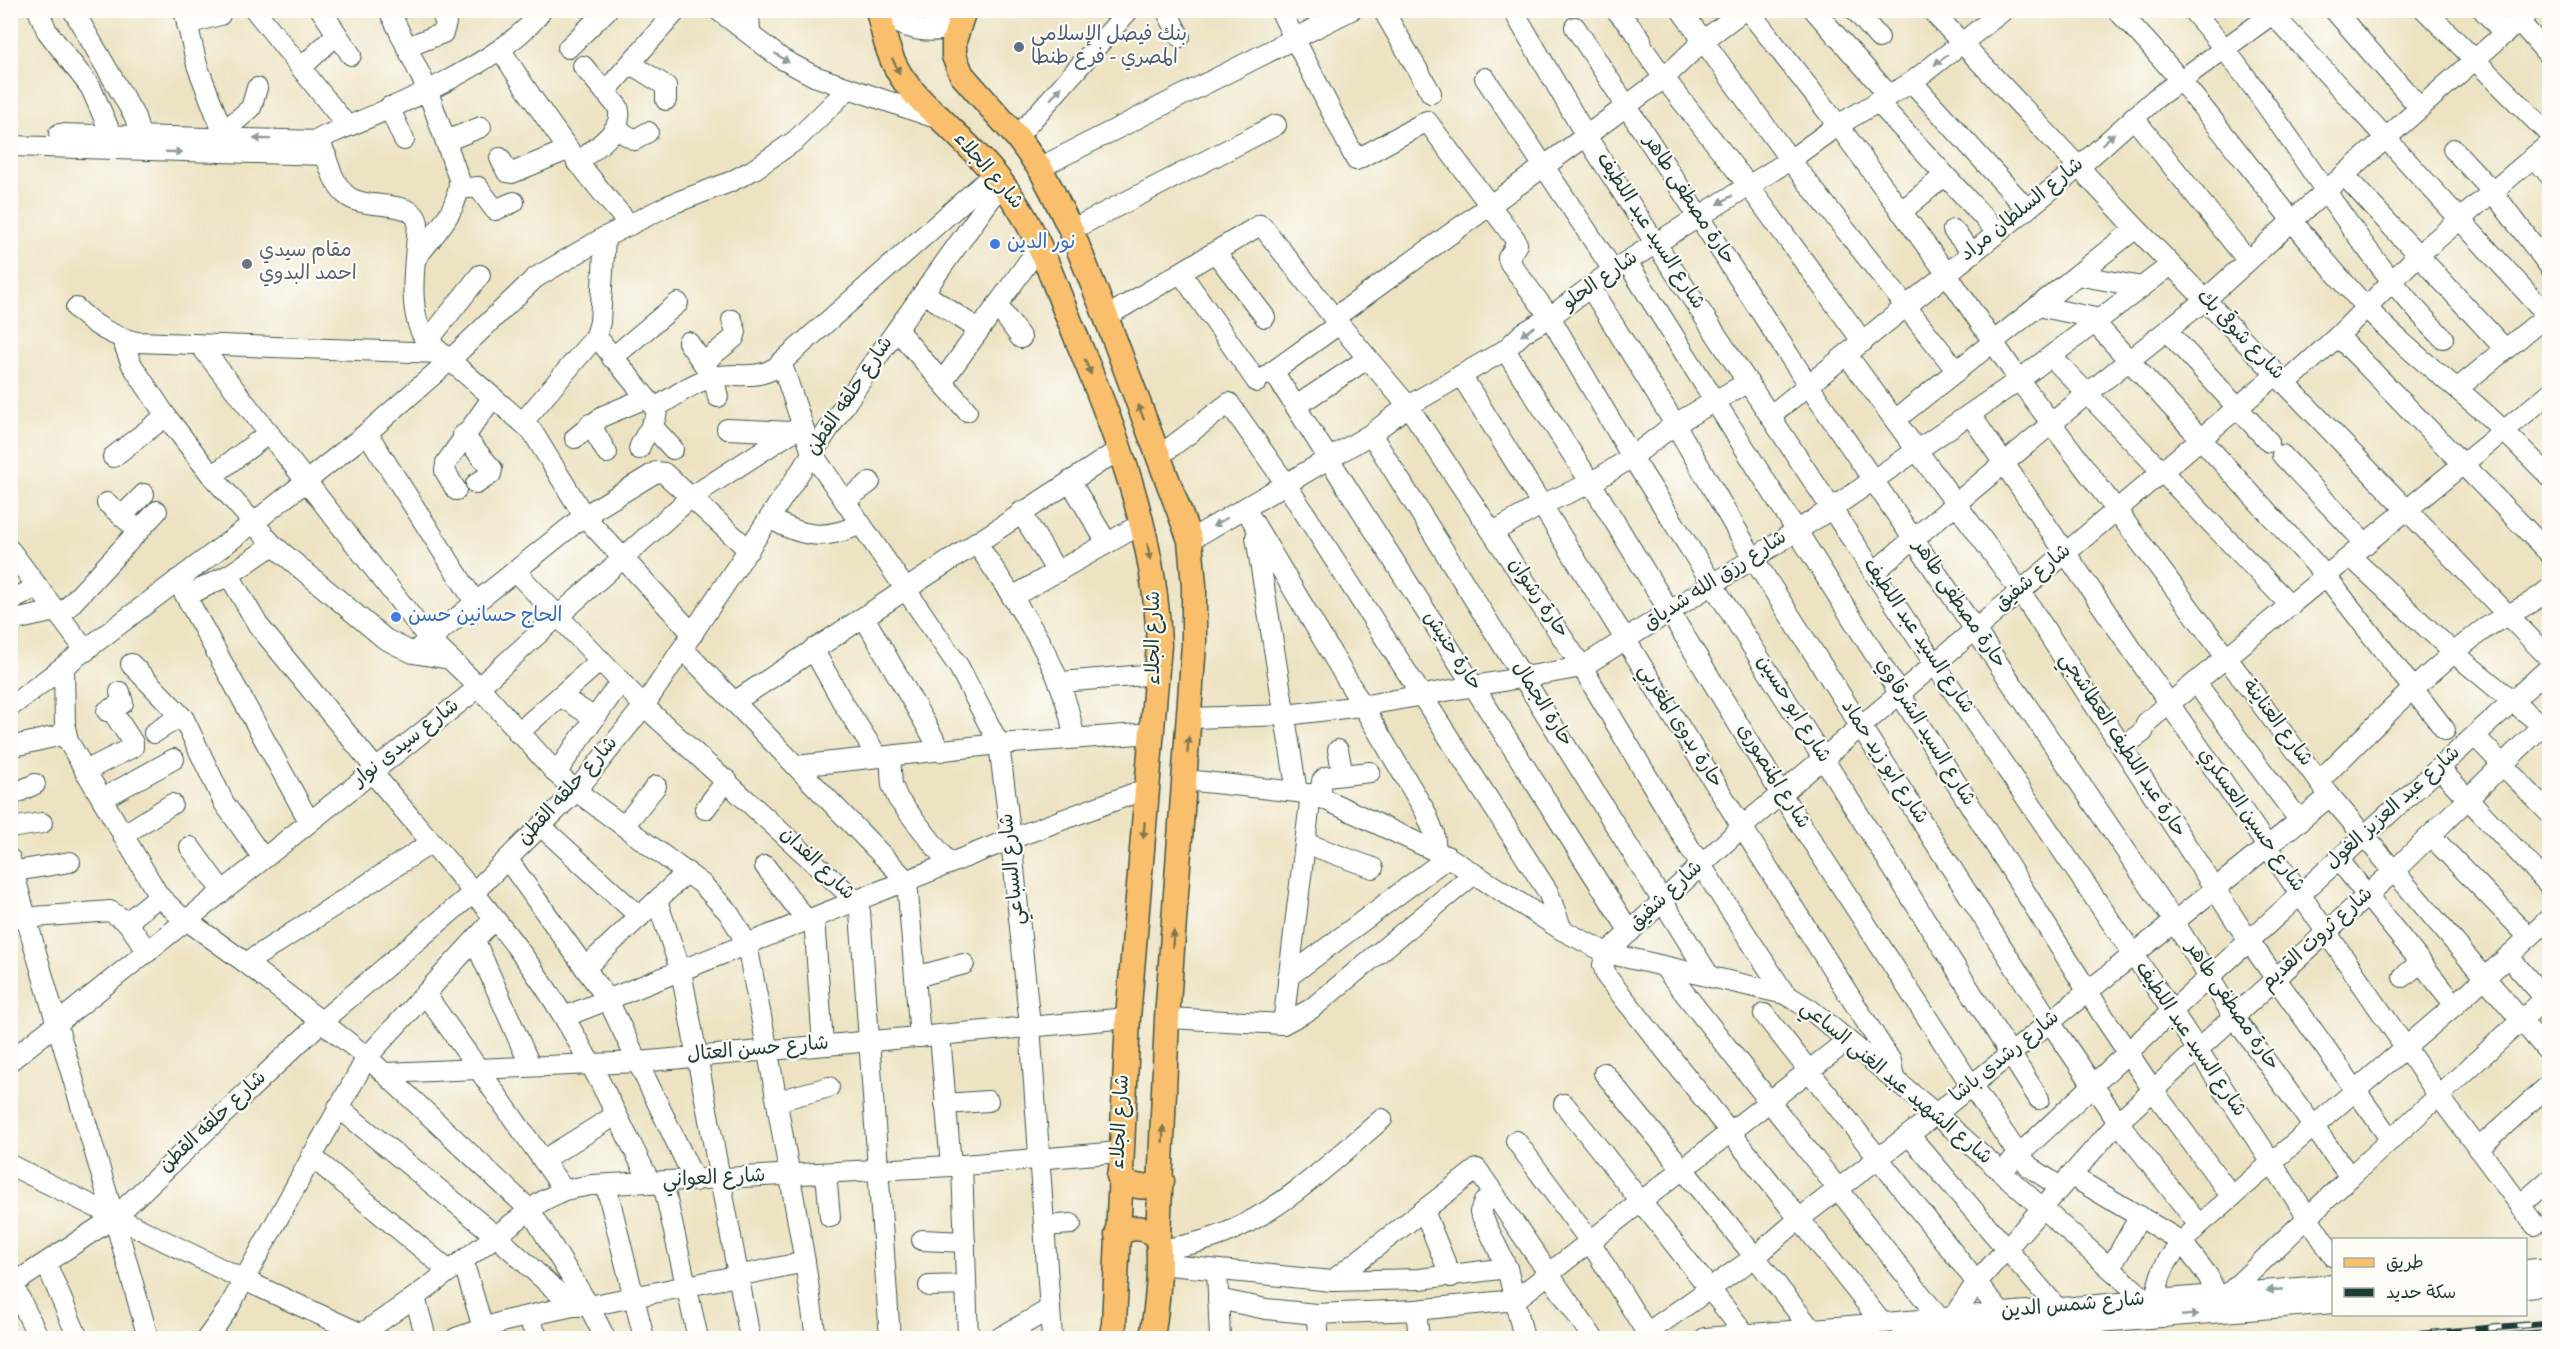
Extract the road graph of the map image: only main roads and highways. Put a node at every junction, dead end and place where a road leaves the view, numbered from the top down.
1 (878, 10) edge
2 (961, 18) edge
3 (1064, 306) junction
4 (1104, 313) junction
5 (1078, 341) junction
6 (1120, 1164) junction
7 (1162, 1181) junction
8 (1117, 1235) junction
9 (1159, 1251) junction
10 (1111, 1338) edge
11 (1152, 1338) edge

1 -> 3 main road, شارع الجلاء
2 - 4 main road, شارع الجلاء
3 - 4 main road
3 - 5 main road, شارع الجلاء
4 - 5 main road
7 -> 4 main road, شارع الجلاء
5 -> 6 main road, شارع الجلاء
6 - 7 main road
6 - 8 main road, شارع الجلاء
7 - 9 main road, شارع الجلاء
8 - 9 main road
8 - 10 main road, شارع الجلاء
9 - 11 main road, شارع الجلاء

